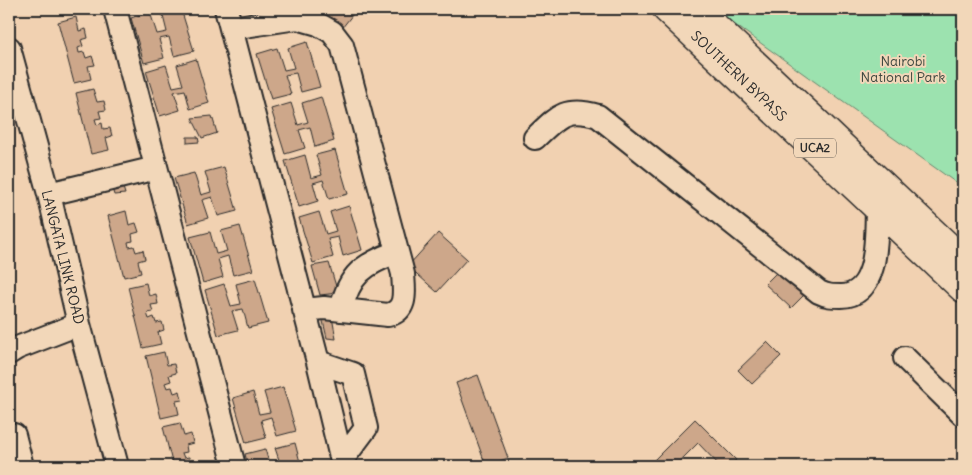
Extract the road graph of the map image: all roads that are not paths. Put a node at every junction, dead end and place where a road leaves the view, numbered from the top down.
1 (115, 9) edge
2 (667, 9) edge
3 (696, 9) edge
4 (229, 18) edge
5 (9, 48) edge
6 (535, 138) dead end
7 (156, 168) junction
8 (49, 194) junction
9 (877, 207) junction
10 (397, 252) junction
11 (963, 261) edge
12 (963, 288) edge
13 (304, 310) junction
14 (341, 310) junction
15 (79, 324) junction
16 (9, 353) edge
17 (905, 358) dead end
18 (318, 362) junction
19 (963, 414) edge
20 (14, 435) dead end
21 (342, 463) edge
22 (22, 466) edge
23 (116, 466) edge
24 (234, 466) edge

1 - 7 street
2 - 9 highway, SOUTHERN BYPASS / UCA2
3 - 11 highway, SOUTHERN BYPASS / UCA2
4 - 10 street
4 - 13 street
5 - 8 street, LANGATA LINK ROAD
6 - 9 street
7 - 8 street
7 - 24 street
8 - 15 street, LANGATA LINK ROAD
9 - 12 highway, SOUTHERN BYPASS / UCA2
10 - 14 street
10 - 14 street
13 - 14 street
13 - 18 street
15 - 16 street
15 - 23 street, LANGATA LINK ROAD
17 - 19 street
18 - 21 street
18 - 21 street
20 - 22 street

